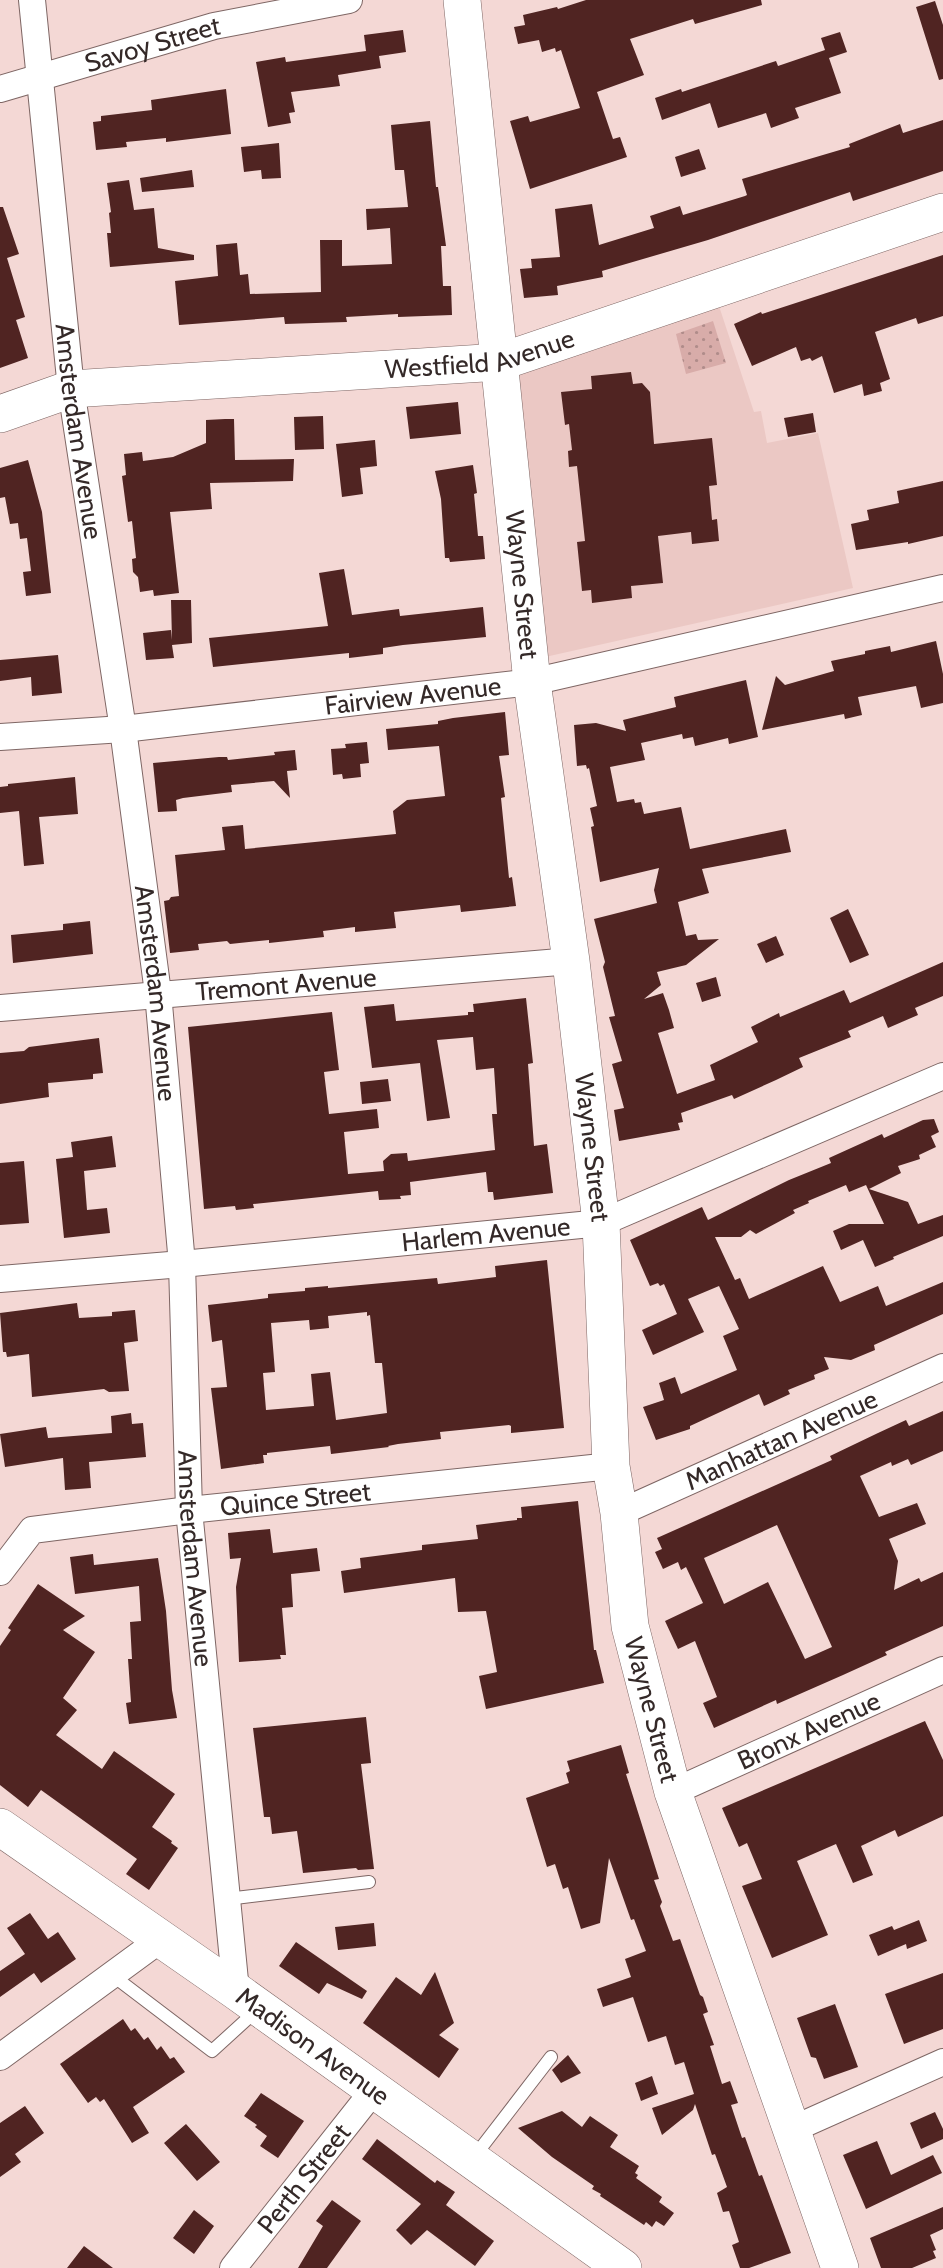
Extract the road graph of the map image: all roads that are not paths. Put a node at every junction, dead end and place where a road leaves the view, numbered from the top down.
1 (32, 0) edge
2 (349, 0) edge
3 (462, 0) edge
4 (40, 77) junction
5 (0, 89) edge
6 (943, 212) edge
7 (500, 362) junction
8 (71, 389) junction
9 (0, 414) edge
10 (943, 587) edge
11 (532, 682) junction
12 (123, 729) junction
13 (0, 737) edge
14 (571, 961) junction
15 (158, 993) junction
16 (0, 1008) edge
17 (943, 1076) edge
18 (601, 1223) junction
19 (182, 1264) junction
20 (0, 1279) edge
21 (943, 1367) edge
22 (611, 1466) junction
23 (189, 1510) junction
24 (619, 1513) junction
25 (0, 1572) edge
26 (943, 1670) edge
27 (673, 1792) junction
28 (0, 1827) edge
29 (369, 1882) dead end
30 (227, 1899) junction
31 (162, 1939) junction
32 (112, 1975) junction
33 (247, 1999) junction
34 (0, 2057) edge
35 (551, 2057) dead end
36 (943, 2062) edge
37 (374, 2090) junction
38 (793, 2129) junction
39 (472, 2160) junction
40 (620, 2267) edge
41 (233, 2268) edge
42 (840, 2268) edge

1 - 4 street, Amsterdam Avenue
2 - 4 street, Savoy Street
3 - 7 street, Wayne Street
4 - 5 street, Savoy Street
4 - 8 street, Amsterdam Avenue
6 - 7 street, Westfield Avenue
7 - 8 street, Westfield Avenue
7 - 11 street, Wayne Street
8 - 9 street, Westfield Avenue
8 - 12 street, Amsterdam Avenue
10 - 11 street, Fairview Avenue
11 - 12 street, Fairview Avenue
11 - 14 street, Wayne Street
12 - 13 street, Fairview Avenue
12 - 15 street, Amsterdam Avenue
14 - 15 street, Tremont Avenue
14 - 18 street, Wayne Street
15 - 16 street, Tremont Avenue
15 - 19 street, Amsterdam Avenue
17 - 18 street, Harlem Avenue
18 - 19 street, Harlem Avenue
18 - 22 street, Wayne Street
19 - 20 street, Harlem Avenue
19 - 23 street, Amsterdam Avenue
21 - 24 street, Manhattan Avenue
22 - 23 street, Quince Street
22 - 24 street, Wayne Street
23 - 25 street, Quince Street
23 - 30 street, Amsterdam Avenue
24 - 27 street, Wayne Street
26 - 27 street, Bronx Avenue
27 - 38 street, Wayne Street
28 - 31 street, Madison Avenue
29 - 30 lane
30 - 33 street, Amsterdam Avenue
31 - 32 street
31 - 33 street, Madison Avenue
32 - 33 lane
32 - 34 street
33 - 37 street, Madison Avenue
35 - 39 lane
36 - 38 street
37 - 39 street, Madison Avenue
37 - 41 street, Perth Street
38 - 42 street, Wayne Street
39 - 40 street, Madison Avenue

